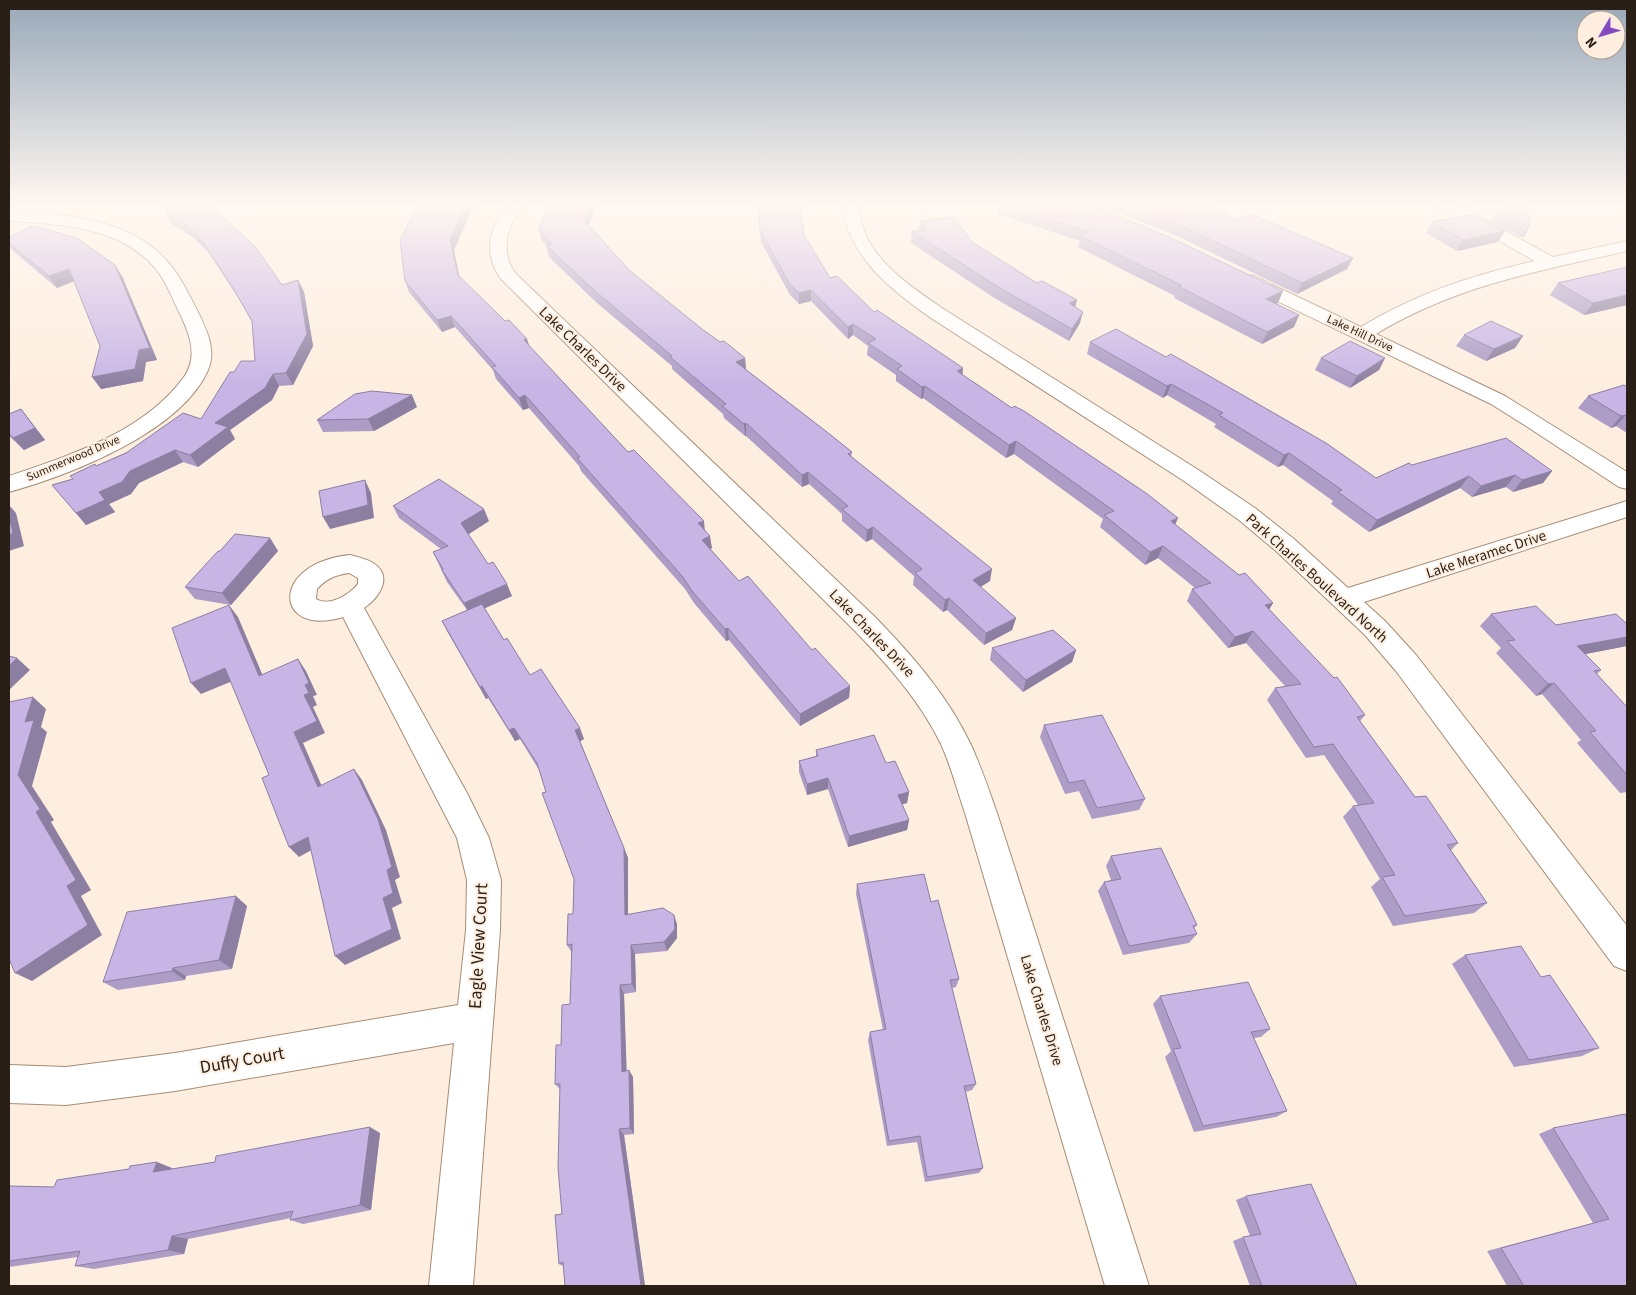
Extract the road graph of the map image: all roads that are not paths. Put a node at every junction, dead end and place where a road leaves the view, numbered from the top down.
1 (162, 265) edge
2 (503, 265) edge
3 (880, 265) edge
4 (1542, 265) edge
5 (1231, 272) edge
6 (1362, 334) junction
7 (1627, 482) edge
8 (9, 484) edge
9 (1627, 509) edge
10 (1344, 599) junction
11 (350, 606) dead end
12 (1627, 954) edge
13 (474, 1021) junction
14 (9, 1084) edge
15 (451, 1286) edge
16 (1127, 1286) edge

1 - 8 street, Summerwood Drive
2 - 16 street, Lake Charles Drive
3 - 10 street, Park Charles Boulevard North
4 - 6 street
5 - 6 street, Lake Hill Drive
6 - 7 street, Lake Hill Drive
9 - 10 street, Lake Meramec Drive
10 - 12 street, Park Charles Boulevard North
11 - 13 street, Eagle View Court
13 - 14 street, Duffy Court
13 - 15 street, Eagle View Court

